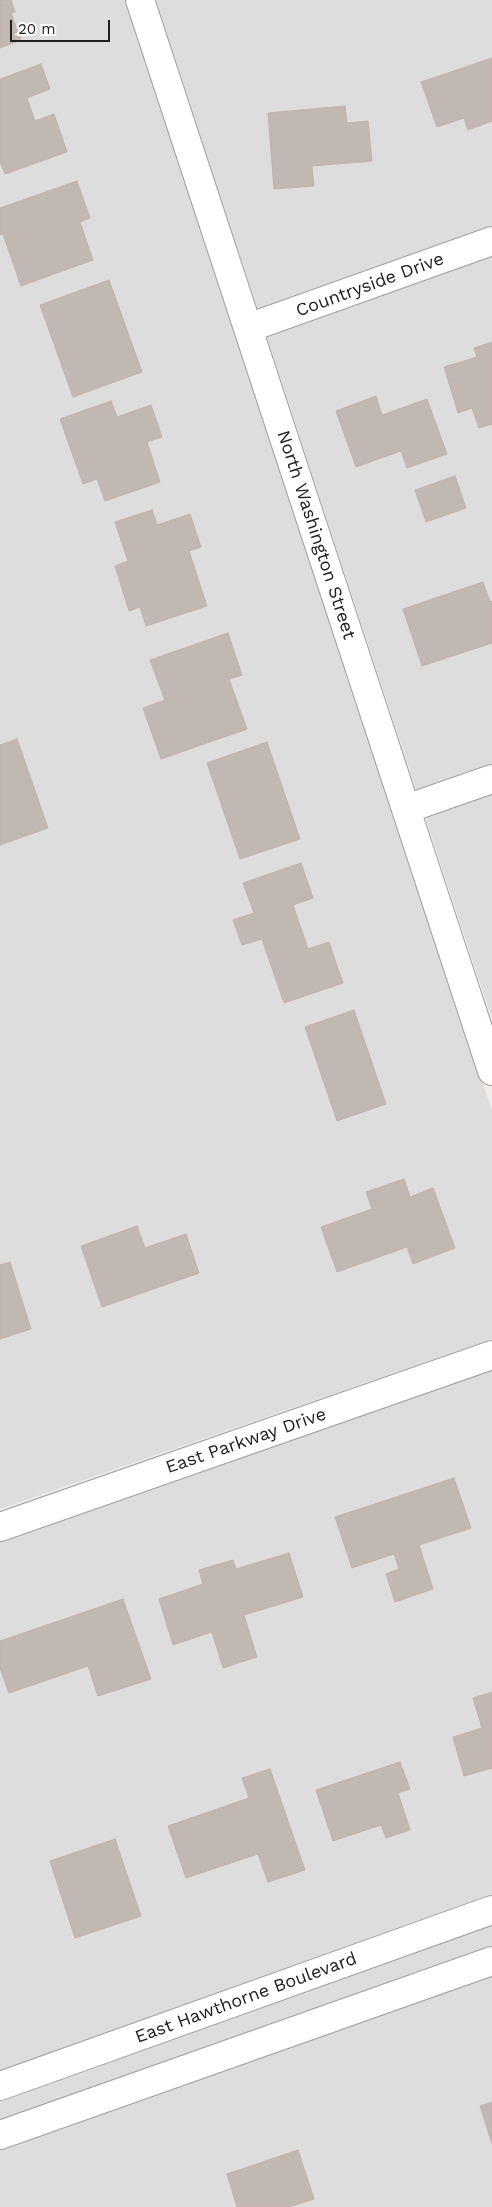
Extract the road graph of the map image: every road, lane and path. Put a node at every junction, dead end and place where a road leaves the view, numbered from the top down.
1 (140, 0) edge
2 (492, 242) edge
3 (248, 328) junction
4 (492, 779) edge
5 (406, 809) junction
6 (492, 1071) edge
7 (492, 1355) edge
8 (0, 1527) edge
9 (492, 1910) edge
10 (492, 1961) edge
11 (0, 2086) edge
12 (0, 2135) edge

1 - 3 street, North Washington Street
2 - 3 street, Countryside Drive
3 - 5 street, North Washington Street
4 - 5 street
5 - 6 street, North Washington Street
7 - 8 street, East Parkway Drive
9 - 11 street, East Hawthorne Boulevard
10 - 12 street

